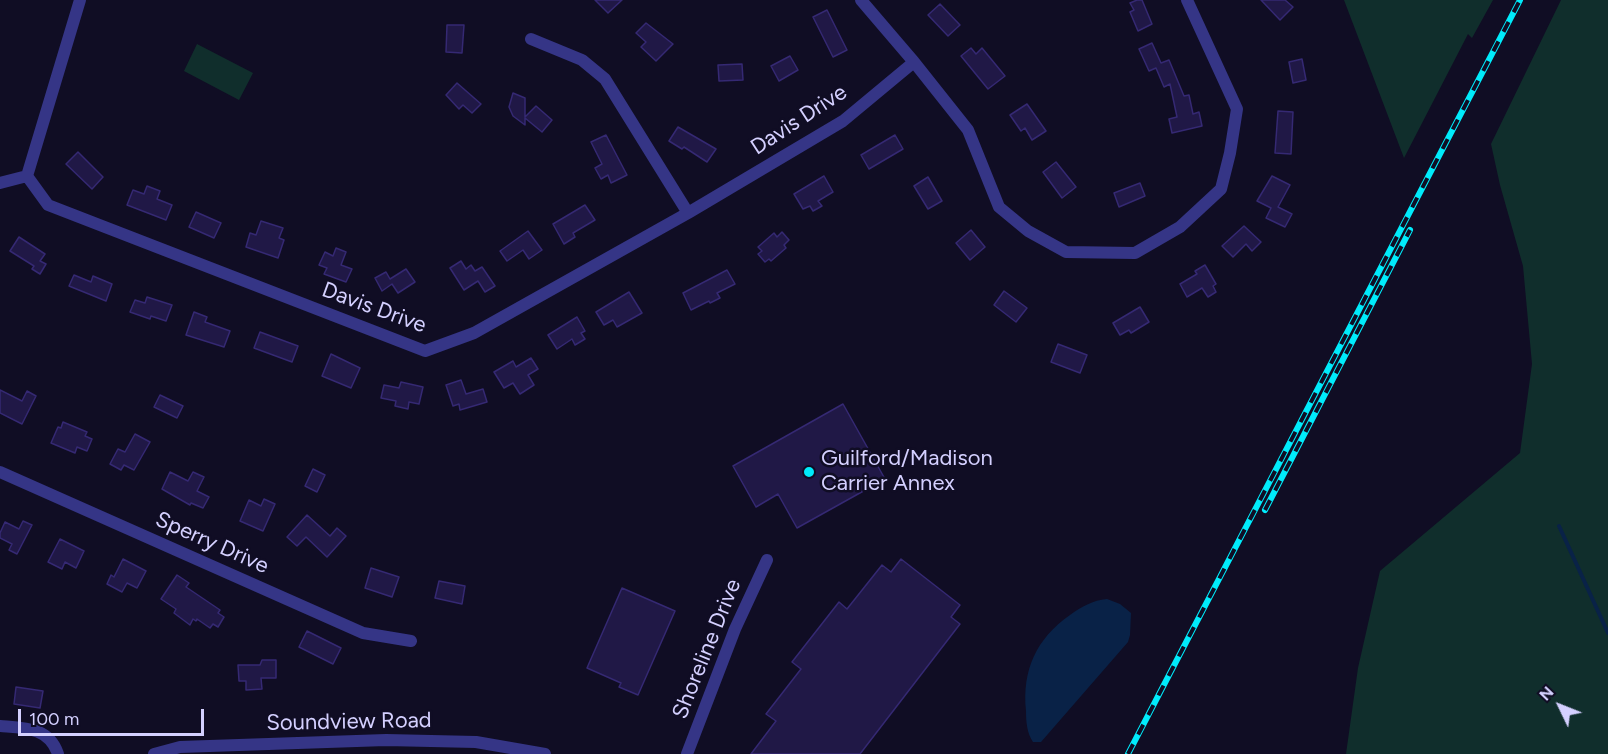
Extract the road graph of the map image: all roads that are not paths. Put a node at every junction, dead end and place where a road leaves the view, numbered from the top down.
1 (81, 0) edge
2 (861, 0) edge
3 (1187, 0) edge
4 (531, 39) dead end
5 (914, 62) junction
6 (27, 176) junction
7 (0, 183) edge
8 (688, 213) junction
9 (0, 472) edge
10 (767, 560) dead end
11 (411, 641) dead end
12 (0, 726) edge
13 (58, 754) edge
14 (153, 754) edge
15 (545, 754) edge
16 (687, 754) edge

1 - 6 street
2 - 5 street
3 - 5 street
4 - 8 street
5 - 8 street, Davis Drive
6 - 7 street
6 - 8 street, Davis Drive
9 - 11 street, Sperry Drive
10 - 16 street, Shoreline Drive
12 - 13 street
14 - 15 street, Soundview Road

